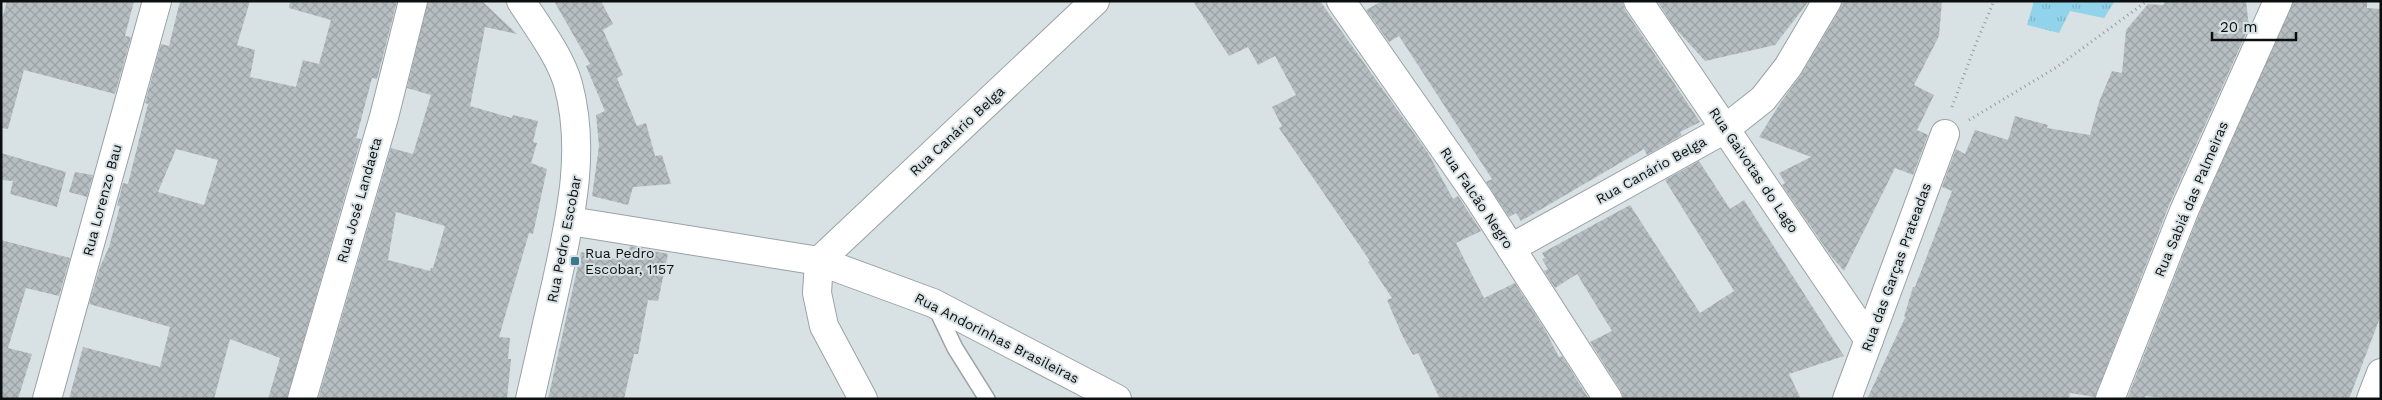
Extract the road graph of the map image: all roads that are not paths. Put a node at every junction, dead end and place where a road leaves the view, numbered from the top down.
1 (157, 1) edge
2 (413, 1) edge
3 (521, 1) edge
4 (1095, 1) edge
5 (1341, 1) edge
6 (1638, 1) edge
7 (1827, 1) edge
8 (2278, 1) edge
9 (1725, 129) junction
10 (1945, 134) road end
11 (570, 221) junction
12 (1512, 248) junction
13 (819, 261) junction
14 (933, 303) junction
15 (1869, 340) junction
16 (2381, 373) edge
17 (47, 399) edge
18 (302, 399) edge
19 (530, 399) edge
20 (863, 399) edge
21 (987, 399) edge
22 (1117, 399) edge
23 (1608, 399) edge
24 (1847, 399) edge
25 (2110, 399) edge
26 (2371, 399) edge

1 - 17 street, Rua Lorenzo Bau
2 - 18 street, Rua José Landaeta
3 - 11 street, Rua Pedro Escobar
4 - 13 street, Rua Canário Belga
5 - 12 street, Rua Falcão Negro
6 - 9 street, Rua Gaivotas do Lago
7 - 9 street, Rua Canário Belga
8 - 25 street, Rua Sabiá das Palmeiras
9 - 12 street, Rua Canário Belga
9 - 15 street, Rua Gaivotas do Lago
10 - 15 street, Rua das Garças Prateadas
11 - 13 street, Rua Andorinhas Brasileiras
11 - 19 street, Rua Pedro Escobar
12 - 23 street, Rua Falcão Negro
13 - 14 street, Rua Andorinhas Brasileiras
13 - 20 street
14 - 21 lane
14 - 22 street, Rua Andorinhas Brasileiras
15 - 24 street, Rua das Garças Prateadas
16 - 26 street

